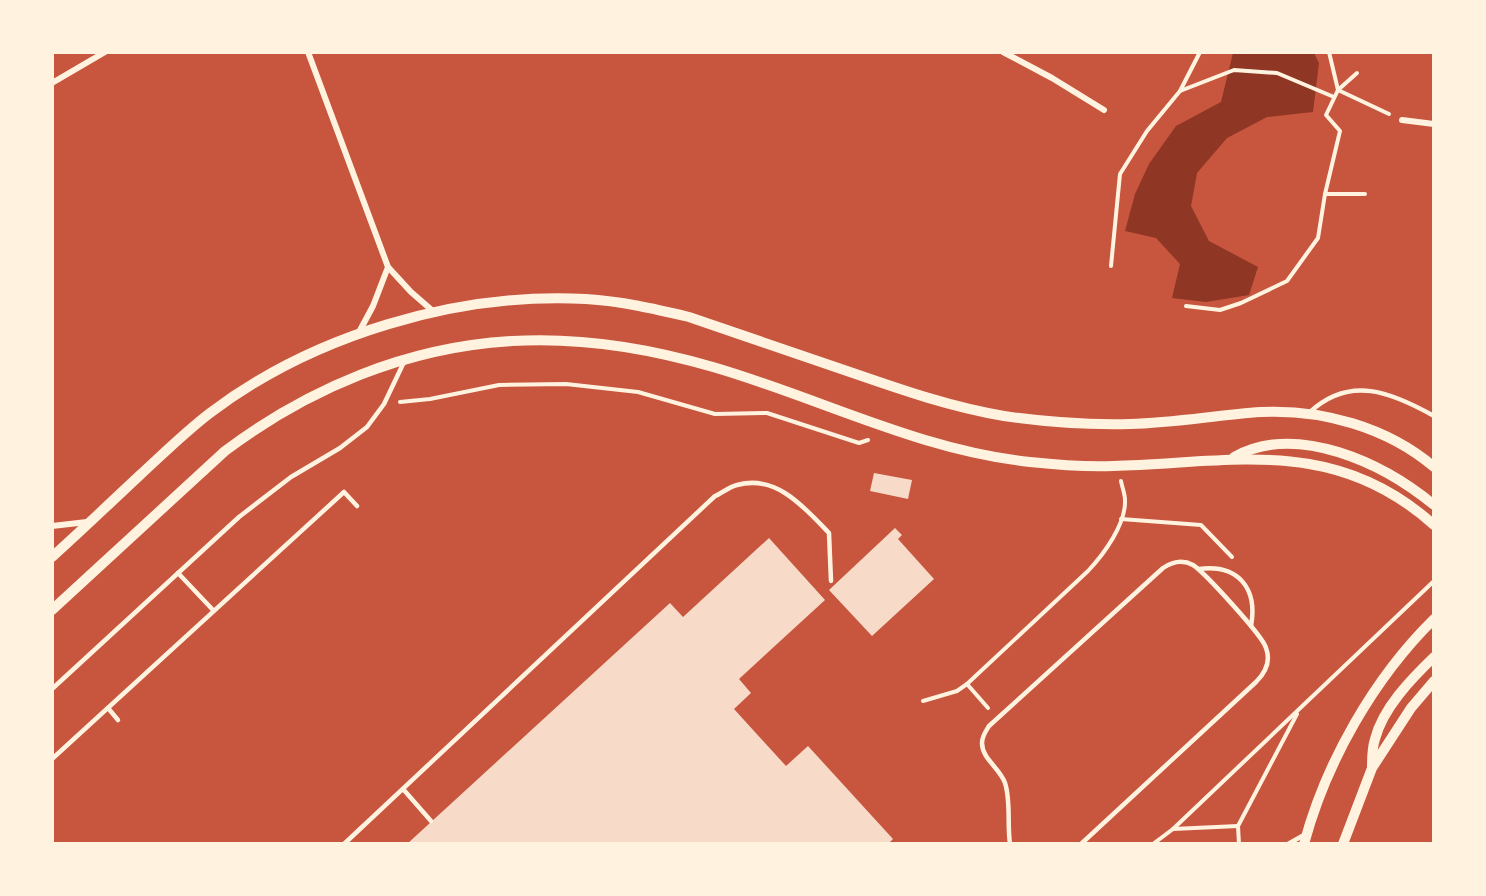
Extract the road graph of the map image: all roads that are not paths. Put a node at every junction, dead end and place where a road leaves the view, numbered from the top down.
1 (105, 52) edge
2 (308, 52) edge
3 (1003, 52) edge
4 (52, 83) edge
5 (1104, 110) dead end
6 (1402, 120) road end
7 (1434, 124) edge
8 (388, 267) junction
9 (434, 313) junction
10 (358, 334) junction
11 (405, 359) junction
12 (1309, 413) junction
13 (1434, 416) edge
14 (1231, 459) junction
15 (1434, 467) edge
16 (1434, 505) edge
17 (357, 506) dead end
18 (91, 522) junction
19 (1434, 525) edge
20 (52, 526) edge
21 (52, 557) edge
22 (1199, 569) junction
23 (178, 573) junction
24 (831, 581) dead end
25 (52, 610) edge
26 (213, 610) junction
27 (1434, 619) edge
28 (1251, 626) junction
29 (1434, 657) edge
30 (1434, 681) edge
31 (52, 689) edge
32 (108, 708) junction
33 (118, 720) dead end
34 (52, 759) edge
35 (1372, 768) junction
36 (403, 789) junction
37 (431, 822) dead end
38 (1305, 838) edge
39 (344, 843) edge
40 (1010, 843) edge
41 (1081, 843) edge
42 (1288, 843) edge
43 (1343, 843) edge

1 - 4 street
2 - 8 street
3 - 5 street
6 - 7 street
8 - 9 street
8 - 10 street
9 - 10 street
9 - 12 street
10 - 18 street
11 - 14 street
11 - 23 lane
11 - 25 street
12 - 13 lane
12 - 15 street
14 - 16 street
14 - 19 street
17 - 26 lane
18 - 20 street
18 - 21 street
22 - 28 lane
22 - 28 lane
22 - 40 lane
23 - 26 lane
23 - 31 lane
24 - 36 lane
26 - 32 lane
27 - 38 street
28 - 41 lane
29 - 35 street
30 - 35 street
32 - 33 lane
32 - 34 lane
35 - 43 street
36 - 37 lane
36 - 39 lane
38 - 42 lane

